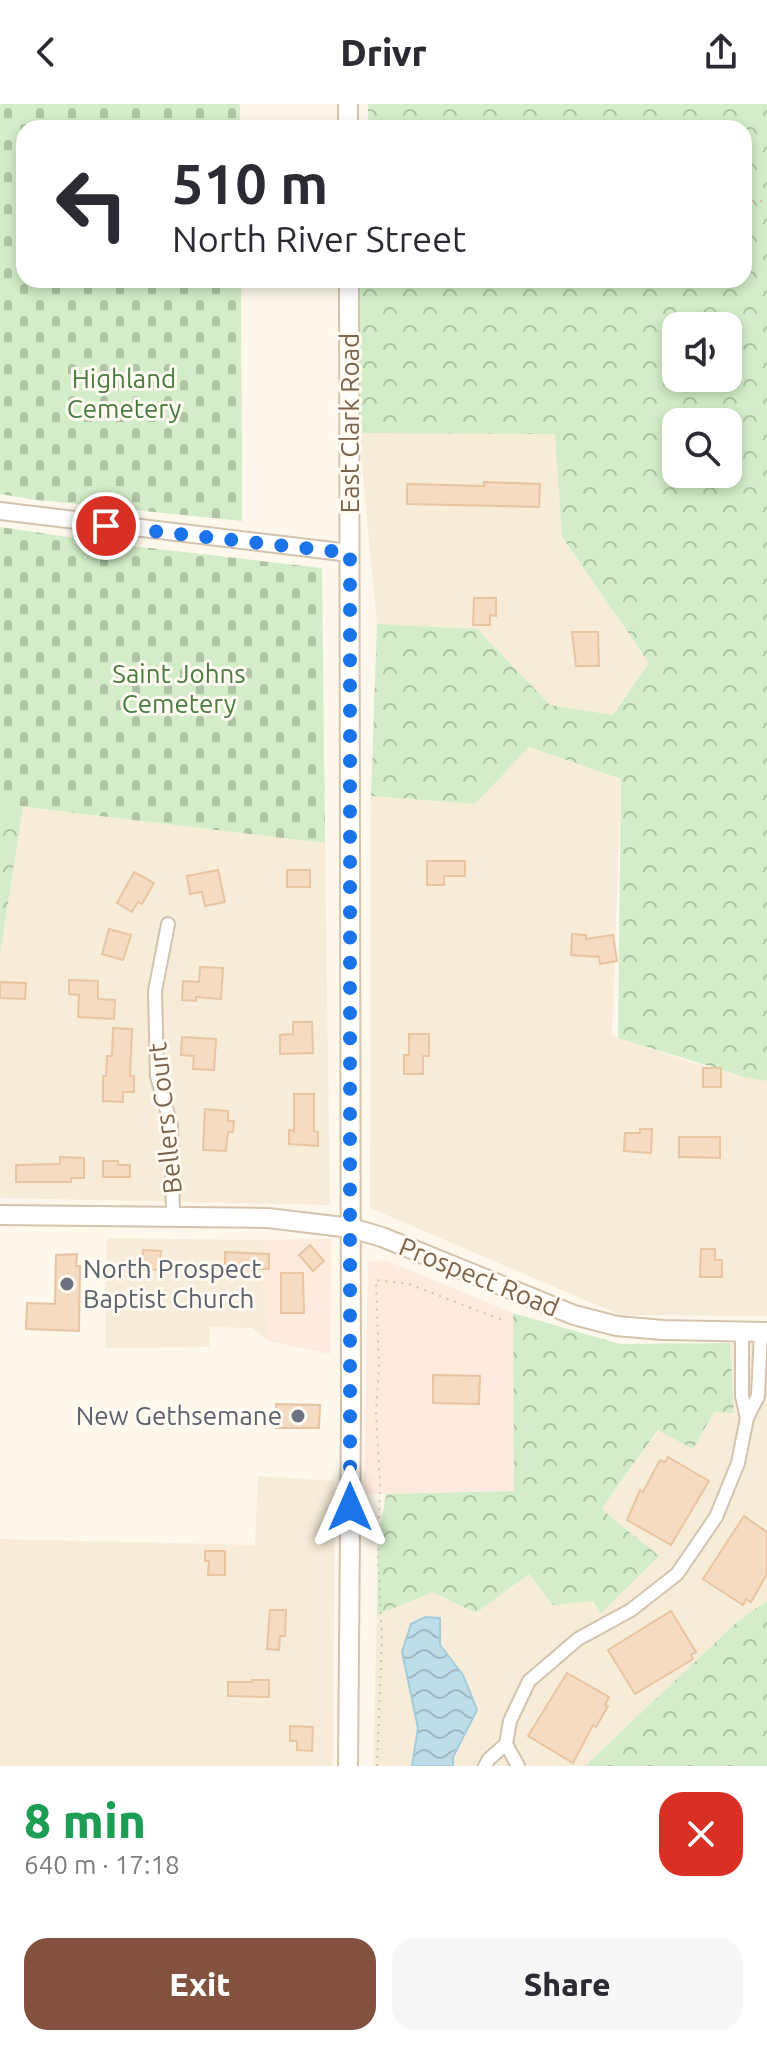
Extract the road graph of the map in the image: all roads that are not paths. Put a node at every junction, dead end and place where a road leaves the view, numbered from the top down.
1 (349, 288) edge
2 (0, 511) edge
3 (350, 553) junction
4 (168, 924) dead end
5 (0, 1215) edge
6 (173, 1216) junction
7 (351, 1228) junction
8 (742, 1332) junction
9 (764, 1332) edge
10 (747, 1418) junction
11 (506, 1744) junction
12 (348, 1766) edge
13 (485, 1766) edge
14 (518, 1766) edge

1 - 3 main road, East Clark Road
2 - 3 street
3 - 7 main road, East Clark Road
4 - 6 street, Bellers Court
5 - 6 main road, Prospect Road
6 - 7 main road, Prospect Road
7 - 8 main road, Prospect Road
7 - 12 main road, East Clark Road
8 - 9 main road, Prospect Road
8 - 10 street
9 - 10 street
10 - 11 street
11 - 13 street
11 - 14 street

